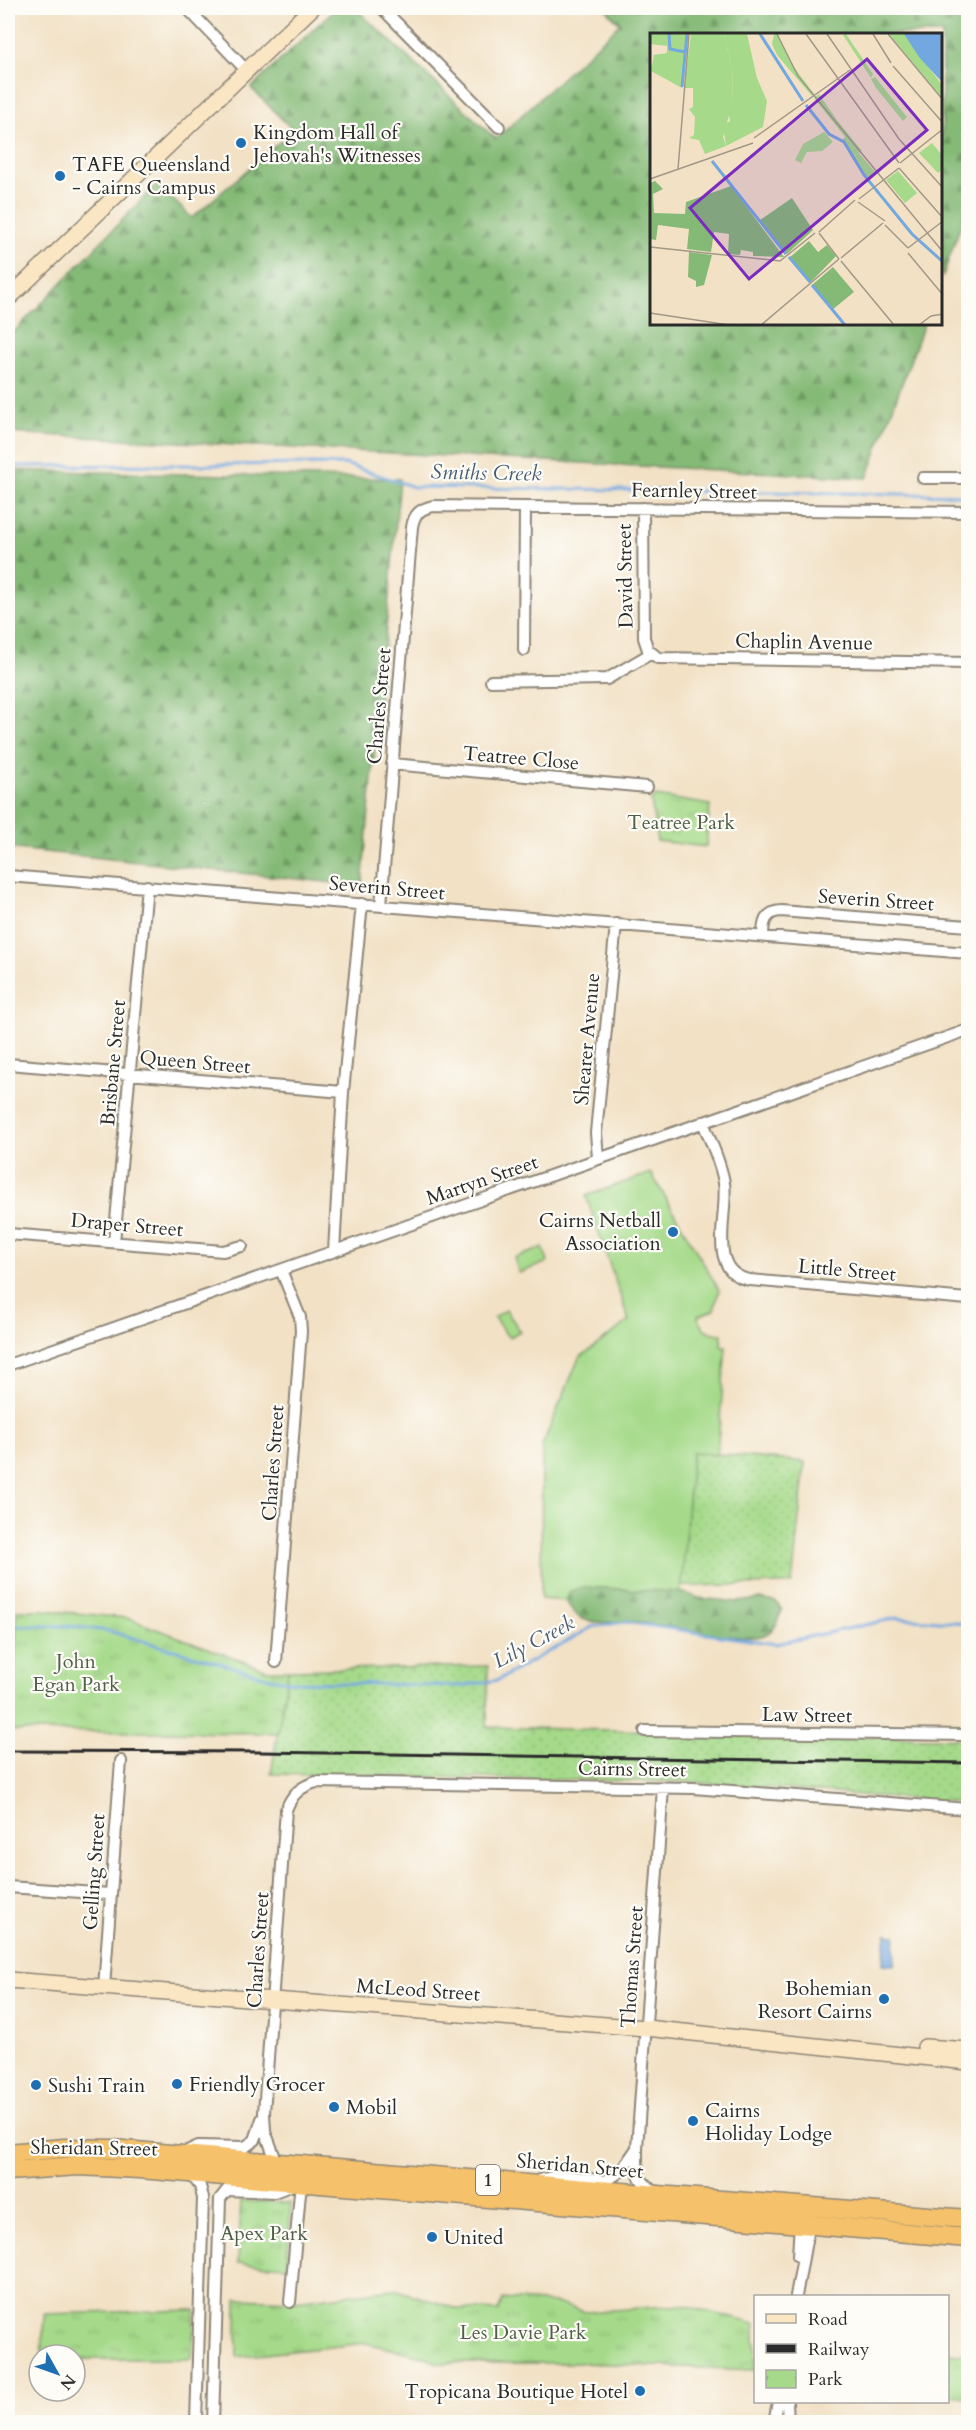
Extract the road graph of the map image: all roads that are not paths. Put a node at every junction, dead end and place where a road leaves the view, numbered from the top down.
1 (187, 8) edge
2 (312, 8) edge
3 (382, 8) edge
4 (247, 71) junction
5 (499, 127) dead end
6 (8, 299) edge
7 (922, 478) dead end
8 (969, 478) edge
9 (525, 508) junction
10 (643, 508) junction
11 (419, 511) joint
12 (969, 512) edge
13 (648, 649) junction
14 (524, 650) dead end
15 (969, 663) edge
16 (491, 681) dead end
17 (392, 764) junction
18 (647, 787) dead end
19 (8, 876) edge
20 (147, 886) junction
21 (362, 904) junction
22 (381, 905) junction
23 (615, 924) junction
24 (969, 926) edge
25 (763, 936) junction
26 (969, 953) edge
27 (969, 1030) edge
28 (8, 1064) edge
29 (130, 1074) junction
30 (343, 1092) junction
31 (703, 1122) junction
32 (598, 1158) junction
33 (8, 1234) edge
34 (114, 1242) junction
35 (242, 1246) dead end
36 (334, 1251) junction
37 (281, 1270) junction
38 (969, 1299) edge
39 (8, 1365) edge
40 (276, 1662) dead end
41 (645, 1731) dead end
42 (969, 1735) edge
43 (121, 1761) dead end
44 (663, 1788) junction
45 (296, 1792) joint
46 (969, 1809) edge
47 (8, 1887) edge
48 (110, 1894) junction
49 (8, 1980) edge
50 (104, 1987) junction
51 (273, 2000) junction
52 (646, 2028) junction
53 (826, 2045) junction
54 (969, 2050) edge
55 (969, 2062) edge
56 (264, 2113) junction
57 (637, 2148) junction
58 (8, 2153) edge
59 (177, 2155) junction
60 (277, 2163) junction
61 (8, 2171) edge
62 (190, 2173) junction
63 (302, 2182) junction
64 (524, 2183) junction
65 (658, 2195) junction
66 (969, 2208) edge
67 (807, 2215) junction
68 (202, 2218) junction
69 (218, 2218) junction
70 (969, 2219) edge
71 (969, 2238) edge
72 (796, 2295) edge
73 (290, 2302) dead end
74 (778, 2403) edge
75 (787, 2403) edge
76 (196, 2422) edge
77 (213, 2422) edge
78 (774, 2422) edge
79 (788, 2422) edge

1 - 4 street
2 - 4 street
3 - 5 street
4 - 6 street
7 - 8 street
9 - 10 street, Fearnley Street
9 - 11 street, Fearnley Street
9 - 14 street
10 - 12 street, Fearnley Street
10 - 13 street, David Street
11 - 17 street, Charles Street
13 - 15 street, Chaplin Avenue
13 - 16 street
17 - 18 street, Teatree Close
17 - 22 street, Charles Street
19 - 20 street, Severin Street
20 - 21 street, Severin Street
20 - 29 street, Brisbane Street
21 - 22 street, Severin Street
21 - 30 street
22 - 23 street, Severin Street
23 - 25 street, Severin Street
23 - 32 street, Shearer Avenue
24 - 25 street, Severin Street
25 - 26 street, Severin Street
27 - 31 street, Martyn Street
28 - 29 street, Queen Street
29 - 30 street, Queen Street
29 - 34 street, Brisbane Street
30 - 36 street
31 - 32 street, Martyn Street
31 - 38 street, Little Street
32 - 36 street, Martyn Street
33 - 34 street, Draper Street
34 - 35 street, Draper Street
36 - 37 street, Martyn Street
37 - 39 street, Martyn Street
37 - 40 street, Charles Street
41 - 42 street, Law Street
43 - 48 street, Gelling Street
44 - 45 street, Cairns Street
44 - 46 street, Cairns Street
44 - 52 street, Thomas Street
45 - 51 street, Charles Street
47 - 48 street
48 - 50 street, Gelling Street
49 - 50 street, McLeod Street
50 - 51 street, McLeod Street
51 - 52 street, McLeod Street
51 - 56 street, Charles Street
52 - 53 street, McLeod Street
52 - 57 street, Thomas Street
53 - 54 street, McLeod Street
53 - 55 street, McLeod Street
56 - 59 street, Charles Street
56 - 60 street, Charles Street
57 - 64 street
57 - 65 street, Thomas Street
58 - 59 highway, Sheridan Street / 1
59 - 60 highway, Sheridan Street / 1
60 - 64 highway, Sheridan Street / 1
61 - 62 highway, Sheridan Street / 1
62 - 63 highway, Sheridan Street / 1
62 - 68 street
63 - 67 highway, Sheridan Street / 1
63 - 69 street
63 - 73 street
64 - 65 highway, Sheridan Street / 1
65 - 67 highway, Sheridan Street / 1
66 - 67 highway
67 - 70 highway, Sheridan Street / 1
67 - 71 highway, Sheridan Street / 1
67 - 72 street
68 - 69 street
68 - 76 street
69 - 77 street
74 - 78 street
75 - 79 street

